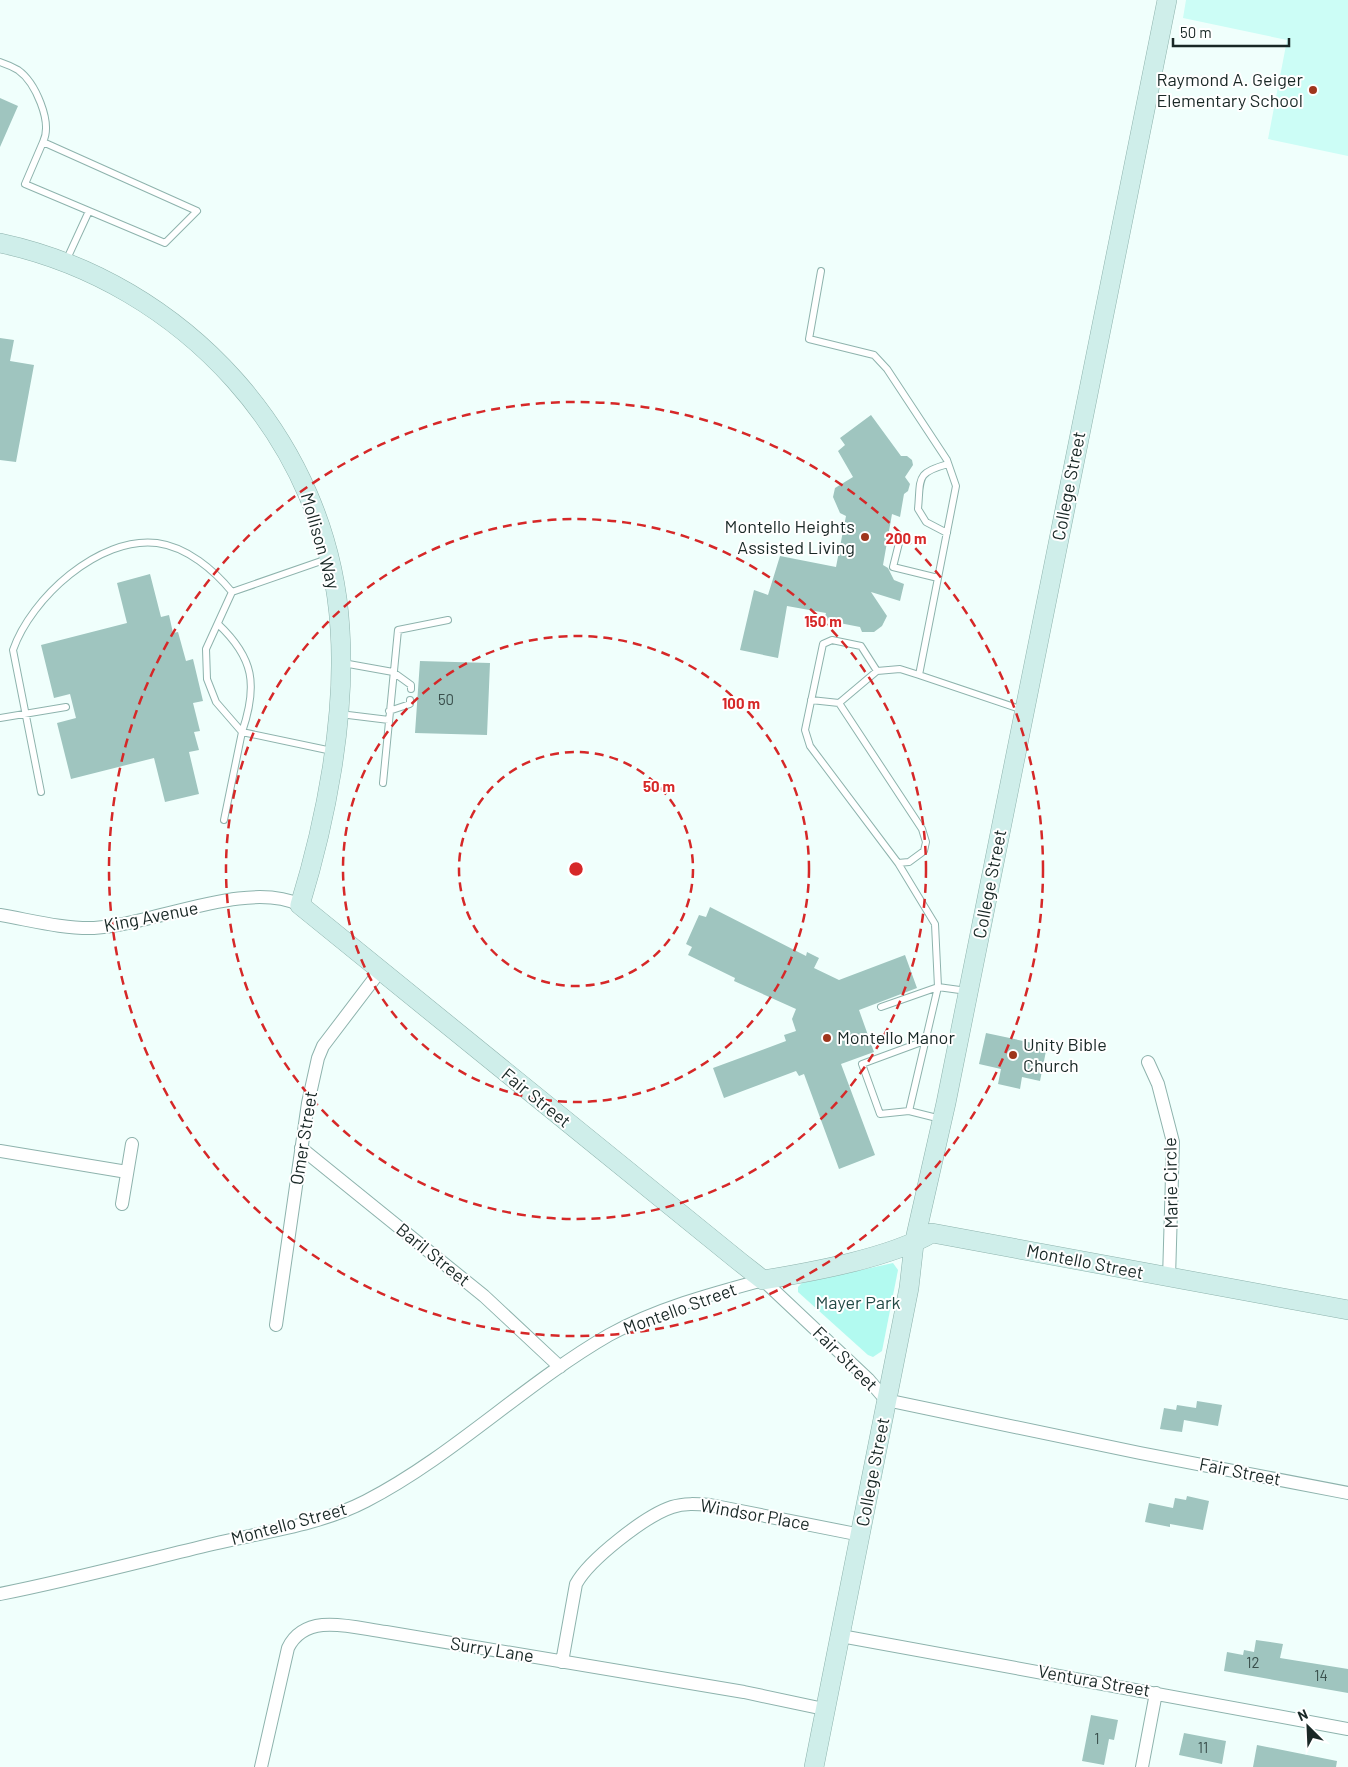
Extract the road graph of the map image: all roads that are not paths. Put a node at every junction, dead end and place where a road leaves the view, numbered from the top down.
1 (1166, 0) edge
2 (0, 62) edge
3 (43, 142) junction
4 (89, 211) junction
5 (0, 243) edge
6 (66, 262) junction
7 (821, 271) dead end
8 (948, 464) junction
9 (947, 533) junction
10 (899, 543) dead end
11 (329, 558) junction
12 (938, 578) junction
13 (232, 592) junction
14 (448, 620) dead end
15 (218, 624) junction
16 (342, 663) junction
17 (877, 671) junction
18 (393, 672) junction
19 (919, 675) junction
20 (411, 689) dead end
21 (410, 700) dead end
22 (811, 700) junction
23 (839, 702) junction
24 (66, 707) dead end
25 (1024, 710) junction
26 (390, 711) junction
27 (26, 714) junction
28 (338, 714) junction
29 (0, 718) edge
30 (389, 720) junction
31 (242, 732) junction
32 (333, 751) junction
33 (383, 783) dead end
34 (41, 792) dead end
35 (224, 820) dead end
36 (898, 863) junction
37 (300, 905) junction
38 (0, 915) edge
39 (380, 971) junction
40 (938, 987) junction
41 (968, 991) junction
42 (881, 1007) dead end
43 (927, 1040) junction
44 (1148, 1062) dead end
45 (909, 1111) junction
46 (943, 1119) junction
47 (132, 1144) dead end
48 (301, 1148) junction
49 (0, 1151) edge
50 (127, 1172) junction
51 (122, 1204) dead end
52 (914, 1244) junction
53 (1169, 1278) junction
54 (763, 1280) junction
55 (1348, 1310) edge
56 (276, 1325) dead end
57 (560, 1367) junction
58 (886, 1400) junction
59 (1348, 1492) edge
60 (861, 1536) junction
61 (0, 1594) edge
62 (841, 1636) junction
63 (562, 1662) junction
64 (1156, 1692) junction
65 (824, 1709) junction
66 (1348, 1729) edge
67 (261, 1767) edge
68 (814, 1767) edge
69 (1142, 1767) edge

1 - 25 main road, College Street
2 - 3 lane
3 - 4 lane
3 - 4 lane
4 - 6 lane
5 - 6 main road, Mollison Way
6 - 11 main road, Mollison Way
7 - 8 lane
8 - 9 lane
8 - 9 lane
9 - 12 lane
10 - 12 lane
11 - 13 lane
11 - 16 main road, Mollison Way
12 - 19 lane
13 - 15 lane
13 - 27 lane
14 - 18 lane
15 - 31 lane
15 - 31 lane
16 - 18 lane
16 - 28 main road, Mollison Way
17 - 19 lane
17 - 22 lane
17 - 23 lane
18 - 20 lane
18 - 26 lane
19 - 25 lane
21 - 26 lane
22 - 23 lane
22 - 36 lane
23 - 36 lane
24 - 27 lane
25 - 41 main road, College Street
26 - 30 lane
27 - 29 lane
27 - 34 lane
28 - 30 lane
28 - 32 main road, Mollison Way
30 - 33 lane
31 - 32 lane
31 - 35 lane
32 - 37 main road, Mollison Way
36 - 40 lane
37 - 38 street, King Avenue
37 - 39 main road, Fair Street
39 - 48 street, Omer Street
39 - 54 main road, Fair Street
40 - 41 lane
40 - 42 lane
40 - 43 lane
41 - 46 main road, College Street
43 - 45 lane
43 - 45 lane
44 - 53 street, Marie Circle
45 - 46 lane
46 - 52 main road, College Street
47 - 50 street
48 - 56 street, Omer Street
48 - 57 street, Baril Street
49 - 50 street
50 - 51 street
52 - 53 main road, Montello Street
52 - 54 main road, Montello Street
52 - 58 main road, College Street
53 - 55 main road, Montello Street
54 - 57 street, Montello Street
54 - 58 street, Fair Street
57 - 61 street, Montello Street
58 - 59 street, Fair Street
58 - 60 main road, College Street
60 - 62 main road, College Street
60 - 63 street, Windsor Place
62 - 64 street, Ventura Street
62 - 65 main road, College Street
63 - 65 street, Surry Lane
63 - 67 street, Surry Lane
64 - 66 street, Ventura Street
64 - 69 street
65 - 68 main road, College Street

